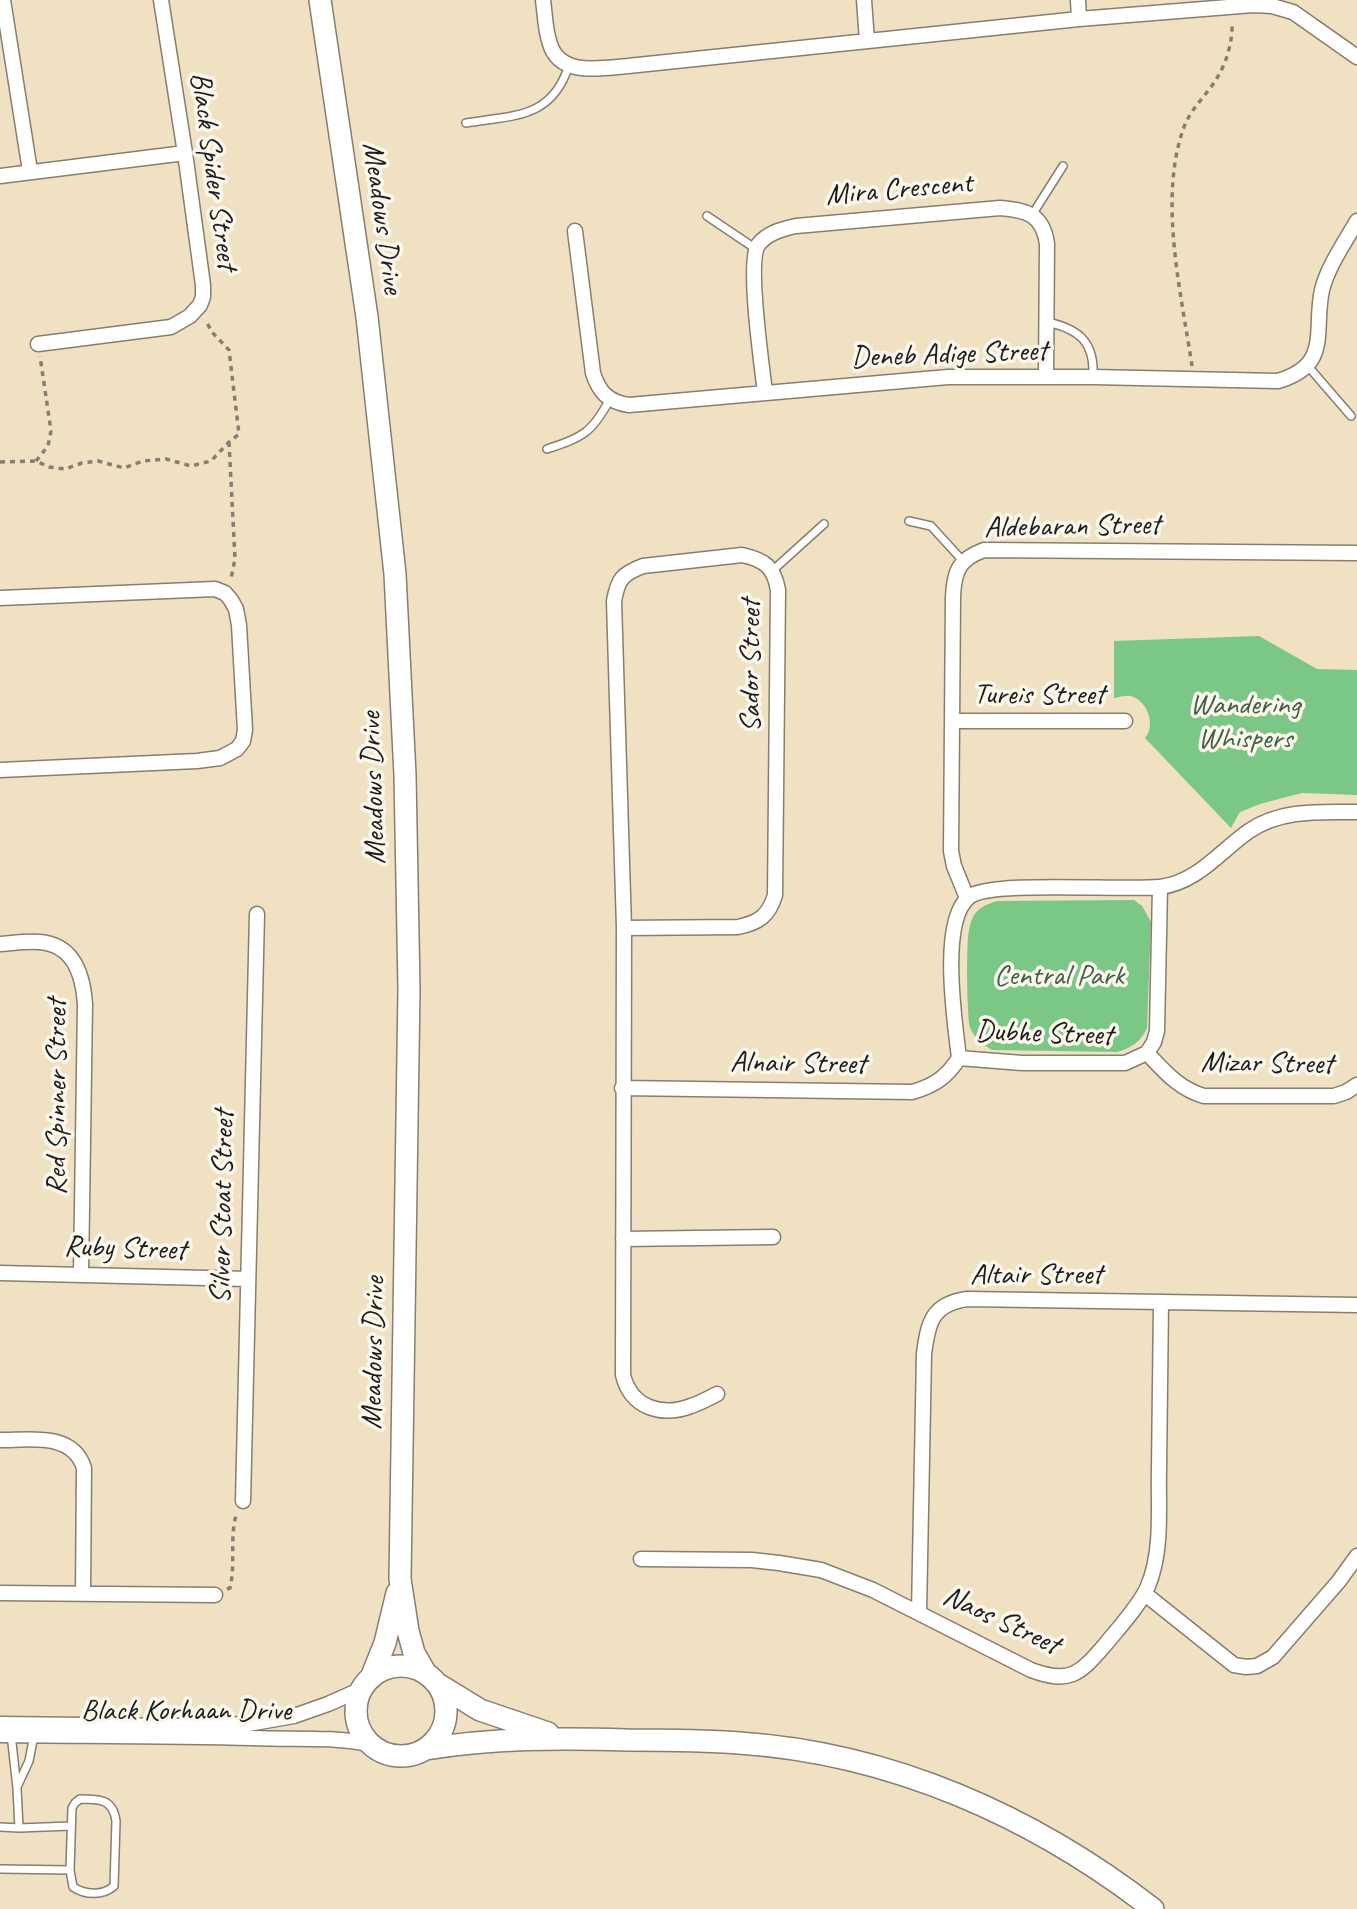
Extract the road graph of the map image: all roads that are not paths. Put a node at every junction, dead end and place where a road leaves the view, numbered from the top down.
1 (3, 0) edge
2 (161, 0) edge
3 (320, 0) edge
4 (543, 0) edge
5 (864, 0) edge
6 (1078, 0) edge
7 (1293, 6) edge
8 (1079, 19) junction
9 (867, 41) junction
10 (1357, 57) edge
11 (569, 65) junction
12 (466, 123) dead end
13 (185, 153) junction
14 (1063, 166) dead end
15 (30, 172) junction
16 (0, 176) edge
17 (1032, 215) junction
18 (707, 216) dead end
19 (1357, 221) edge
20 (575, 231) dead end
21 (756, 249) junction
22 (1047, 322) junction
23 (38, 344) road end
24 (1307, 365) junction
25 (1046, 376) junction
26 (1093, 377) junction
27 (765, 392) junction
28 (610, 399) junction
29 (1351, 416) dead end
30 (547, 449) dead end
31 (909, 522) dead end
32 (824, 524) dead end
33 (1357, 553) edge
34 (963, 561) junction
35 (772, 571) junction
36 (0, 598) edge
37 (953, 721) junction
38 (1125, 721) dead end
39 (0, 770) edge
40 (1357, 812) edge
41 (1160, 887) junction
42 (968, 898) junction
43 (257, 914) dead end
44 (624, 928) junction
45 (0, 944) edge
46 (1147, 1053) junction
47 (959, 1058) junction
48 (1357, 1085) edge
49 (622, 1088) junction
50 (773, 1237) dead end
51 (623, 1239) junction
52 (0, 1273) edge
53 (81, 1274) junction
54 (248, 1279) junction
55 (1161, 1303) junction
56 (1357, 1304) edge
57 (717, 1394) dead end
58 (0, 1440) edge
59 (243, 1501) road end
60 (1357, 1556) edge
61 (641, 1559) dead end
62 (400, 1579) junction
63 (0, 1593) edge
64 (83, 1594) junction
65 (1145, 1594) junction
66 (215, 1595) road end
67 (919, 1613) junction
68 (431, 1679) junction
69 (366, 1683) junction
70 (5, 1729) edge
71 (35, 1730) junction
72 (570, 1739) junction
73 (370, 1744) junction
74 (426, 1749) junction
75 (17, 1787) junction
76 (71, 1826) junction
77 (0, 1827) edge
78 (19, 1828) junction
79 (0, 1869) edge
80 (70, 1870) junction
81 (1153, 1909) edge

1 - 15 street
2 - 13 street, Black Spider Street
3 - 62 street, Meadows Drive
4 - 11 street
5 - 9 street
6 - 8 street
7 - 8 street
7 - 10 street
8 - 9 street
9 - 11 street
11 - 12 lane
13 - 15 street
13 - 23 street, Black Spider Street
14 - 17 lane
15 - 16 street
17 - 21 street, Mira Crescent
17 - 22 street
18 - 21 lane
19 - 24 street
20 - 28 street
21 - 27 street
22 - 25 street
22 - 26 lane
24 - 26 street, Deneb Adige Street
24 - 29 lane
25 - 26 street, Deneb Adige Street
25 - 27 street, Deneb Adige Street
27 - 28 street, Deneb Adige Street
28 - 30 lane
31 - 34 lane
32 - 35 lane
33 - 34 street, Aldebaran Street
34 - 37 street, Aldebaran Street
35 - 44 street, Sador Street
35 - 44 street, Sador Street
36 - 39 street
37 - 38 street, Tureis Street
37 - 42 street, Aldebaran Street
40 - 41 street
41 - 42 street
41 - 46 street, Dubhe Street
42 - 47 street, Dubhe Street
43 - 54 street, Silver Stoat Street
44 - 49 street, Sador Street
45 - 53 street, Red Spinner Street
46 - 47 street, Dubhe Street
46 - 48 street, Mizar Street
47 - 49 street, Alnair Street
49 - 51 street, Sador Street
50 - 51 street
51 - 57 street, Sador Street
52 - 53 street, Ruby Street
53 - 54 street, Ruby Street
54 - 59 street, Silver Stoat Street
55 - 56 street, Altair Street
55 - 65 street, Naos Street
55 - 67 street, Altair Street
58 - 64 street
60 - 65 street
61 - 67 street, Naos Street
62 - 68 street, Meadows Drive
62 - 69 street, Meadows Drive
63 - 64 street
64 - 66 street
65 - 67 street, Naos Street
68 - 69 street
68 - 72 street
68 - 74 street
69 - 71 street, Black Korhaan Drive
69 - 73 street
70 - 71 street, Black Korhaan Drive
70 - 75 lane
71 - 73 street, Black Korhaan Drive
71 - 75 lane
72 - 74 street
72 - 81 street
73 - 74 street
75 - 78 lane
76 - 78 lane
76 - 80 lane
76 - 80 lane
77 - 78 lane
79 - 80 lane

